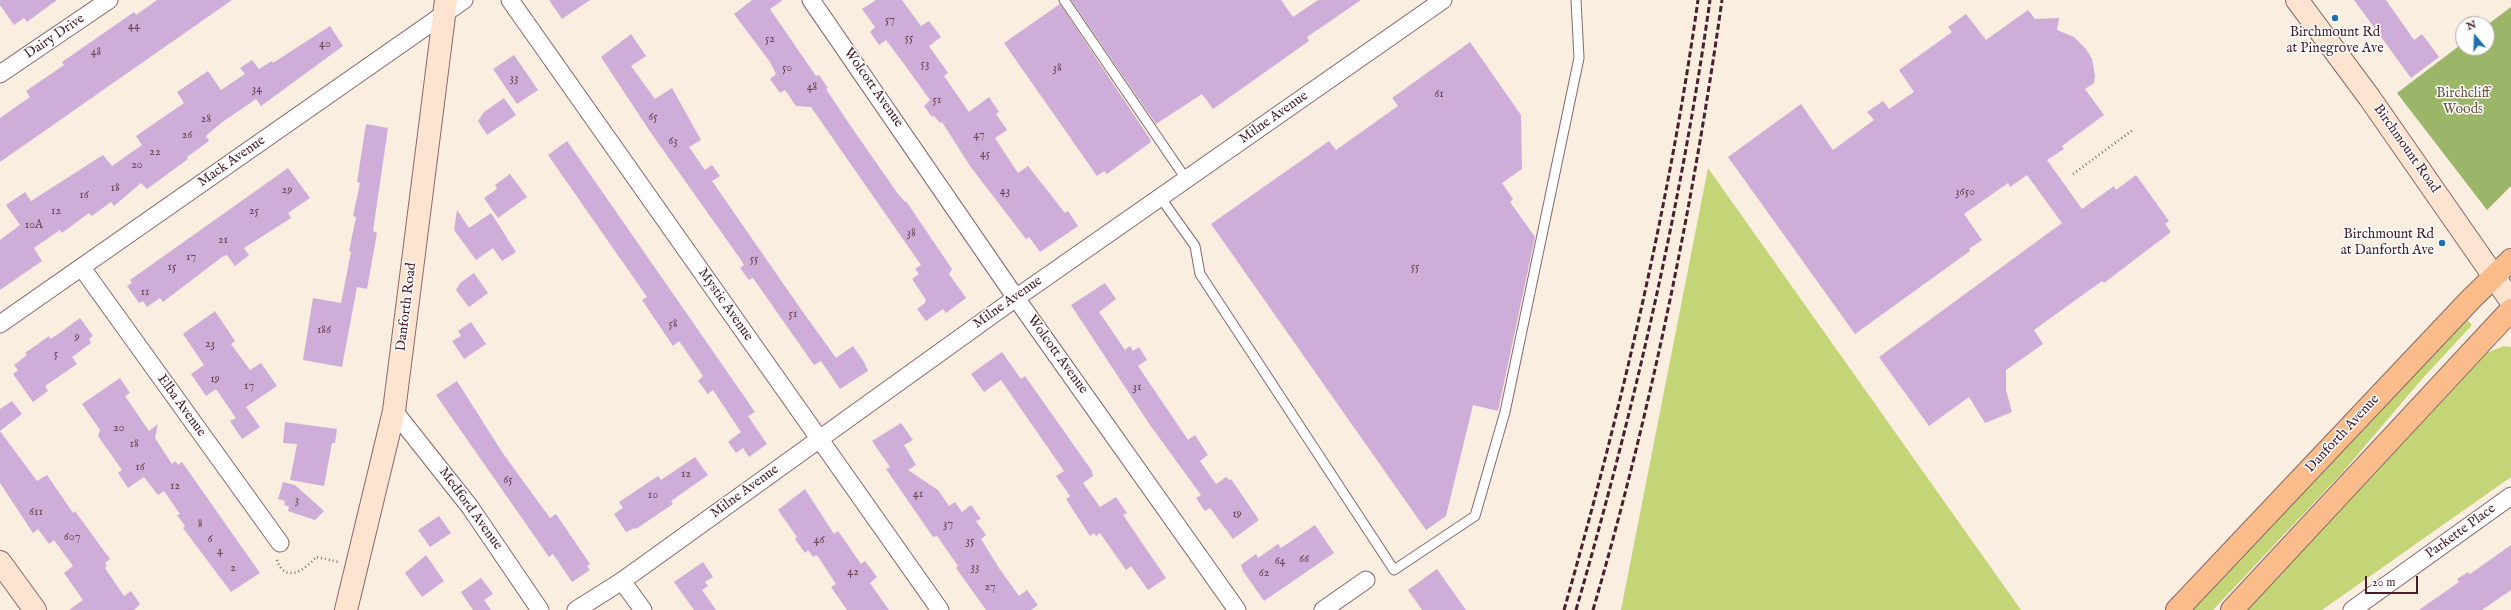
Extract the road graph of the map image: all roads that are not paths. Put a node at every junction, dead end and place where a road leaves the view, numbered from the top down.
1 (109, 0) edge
2 (464, 0) edge
3 (510, 0) edge
4 (810, 0) edge
5 (1064, 0) edge
6 (1443, 0) edge
7 (1576, 0) edge
8 (2298, 0) edge
9 (91, 5) edge
10 (445, 7) edge
11 (0, 74) edge
12 (1186, 180) junction
13 (1160, 197) junction
14 (2511, 260) edge
15 (82, 268) junction
16 (2494, 275) junction
17 (1016, 298) junction
18 (2511, 301) edge
19 (2511, 310) edge
20 (0, 324) edge
21 (394, 412) junction
22 (819, 438) junction
23 (2511, 496) edge
24 (280, 543) dead end
25 (0, 562) edge
26 (1366, 580) dead end
27 (622, 581) junction
28 (35, 610) edge
29 (346, 610) edge
30 (540, 610) edge
31 (576, 610) edge
32 (643, 610) edge
33 (940, 610) edge
34 (1237, 610) edge
35 (1323, 610) edge
36 (2176, 610) edge
37 (2232, 610) edge
38 (2352, 610) edge

1 - 9 street, Dairy Drive
2 - 10 street, Mack Avenue
3 - 22 street, Mystic Avenue
4 - 17 street, Wolcott Avenue
5 - 12 lane
6 - 12 street, Milne Avenue
7 - 13 lane
8 - 16 main road, Birchmount Road
9 - 11 street, Dairy Drive
10 - 15 street, Mack Avenue
10 - 21 main road, Danforth Road
12 - 13 street, Milne Avenue
13 - 17 street, Milne Avenue
14 - 16 main road, Danforth Avenue
15 - 20 street, Mack Avenue
15 - 24 street, Elba Avenue
16 - 18 main road, Birchmount Road
16 - 36 main road, Danforth Avenue
17 - 22 street, Milne Avenue
17 - 34 street, Wolcott Avenue
19 - 37 main road
21 - 29 main road, Danforth Road
21 - 30 street, Medford Avenue
22 - 27 street, Milne Avenue
22 - 33 street, Mystic Avenue
23 - 38 street, Parkette Place
25 - 28 main road
26 - 35 street
27 - 31 street, Milne Avenue
27 - 32 street

